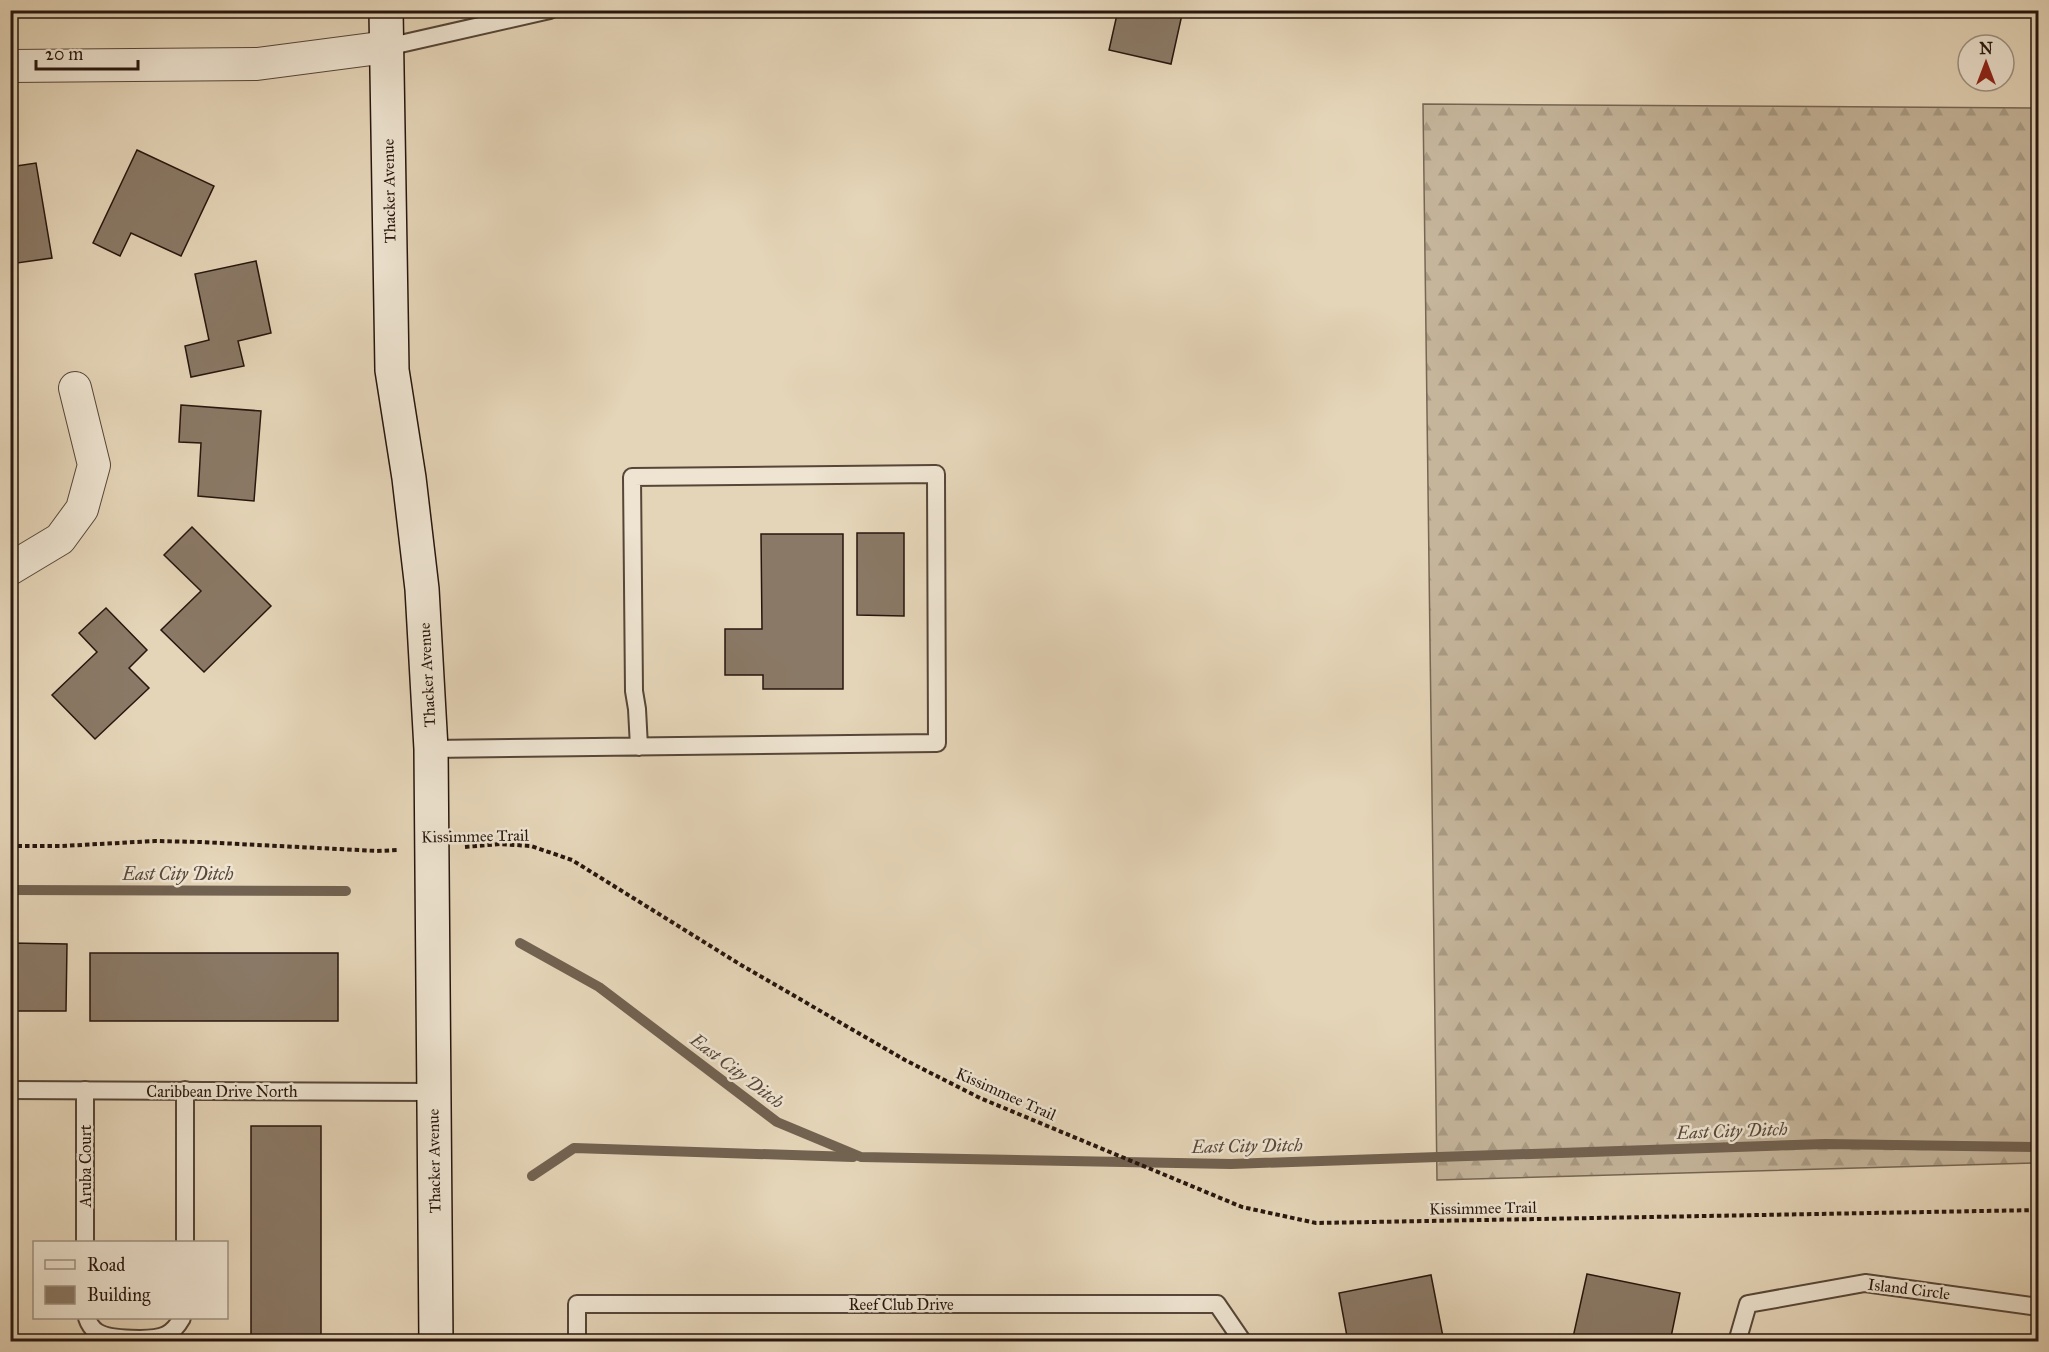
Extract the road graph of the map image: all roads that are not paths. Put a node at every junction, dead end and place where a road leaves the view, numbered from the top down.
1 (386, 10) edge
2 (550, 10) edge
3 (387, 47) junction
4 (10, 66) edge
5 (75, 388) dead end
6 (10, 569) edge
7 (639, 747) junction
8 (431, 749) junction
9 (10, 1090) edge
10 (85, 1090) junction
11 (185, 1090) junction
12 (433, 1092) junction
13 (85, 1241) edge
14 (185, 1241) edge
15 (2038, 1307) edge
16 (88, 1319) edge
17 (181, 1319) edge
18 (436, 1341) edge
19 (577, 1341) edge
20 (1243, 1341) edge
21 (1737, 1341) edge

1 - 3 street, Thacker Avenue
2 - 3 lane
3 - 4 street
3 - 8 street, Thacker Avenue
5 - 6 street
7 - 7 lane
7 - 8 lane
8 - 12 street, Thacker Avenue
9 - 10 lane, Caribbean Drive North
10 - 11 lane, Caribbean Drive North
10 - 13 lane, Aruba Court
11 - 12 lane, Caribbean Drive North
11 - 14 lane
12 - 18 street, Thacker Avenue
15 - 21 lane, Island Circle
16 - 17 lane
19 - 20 lane, Reef Club Drive

